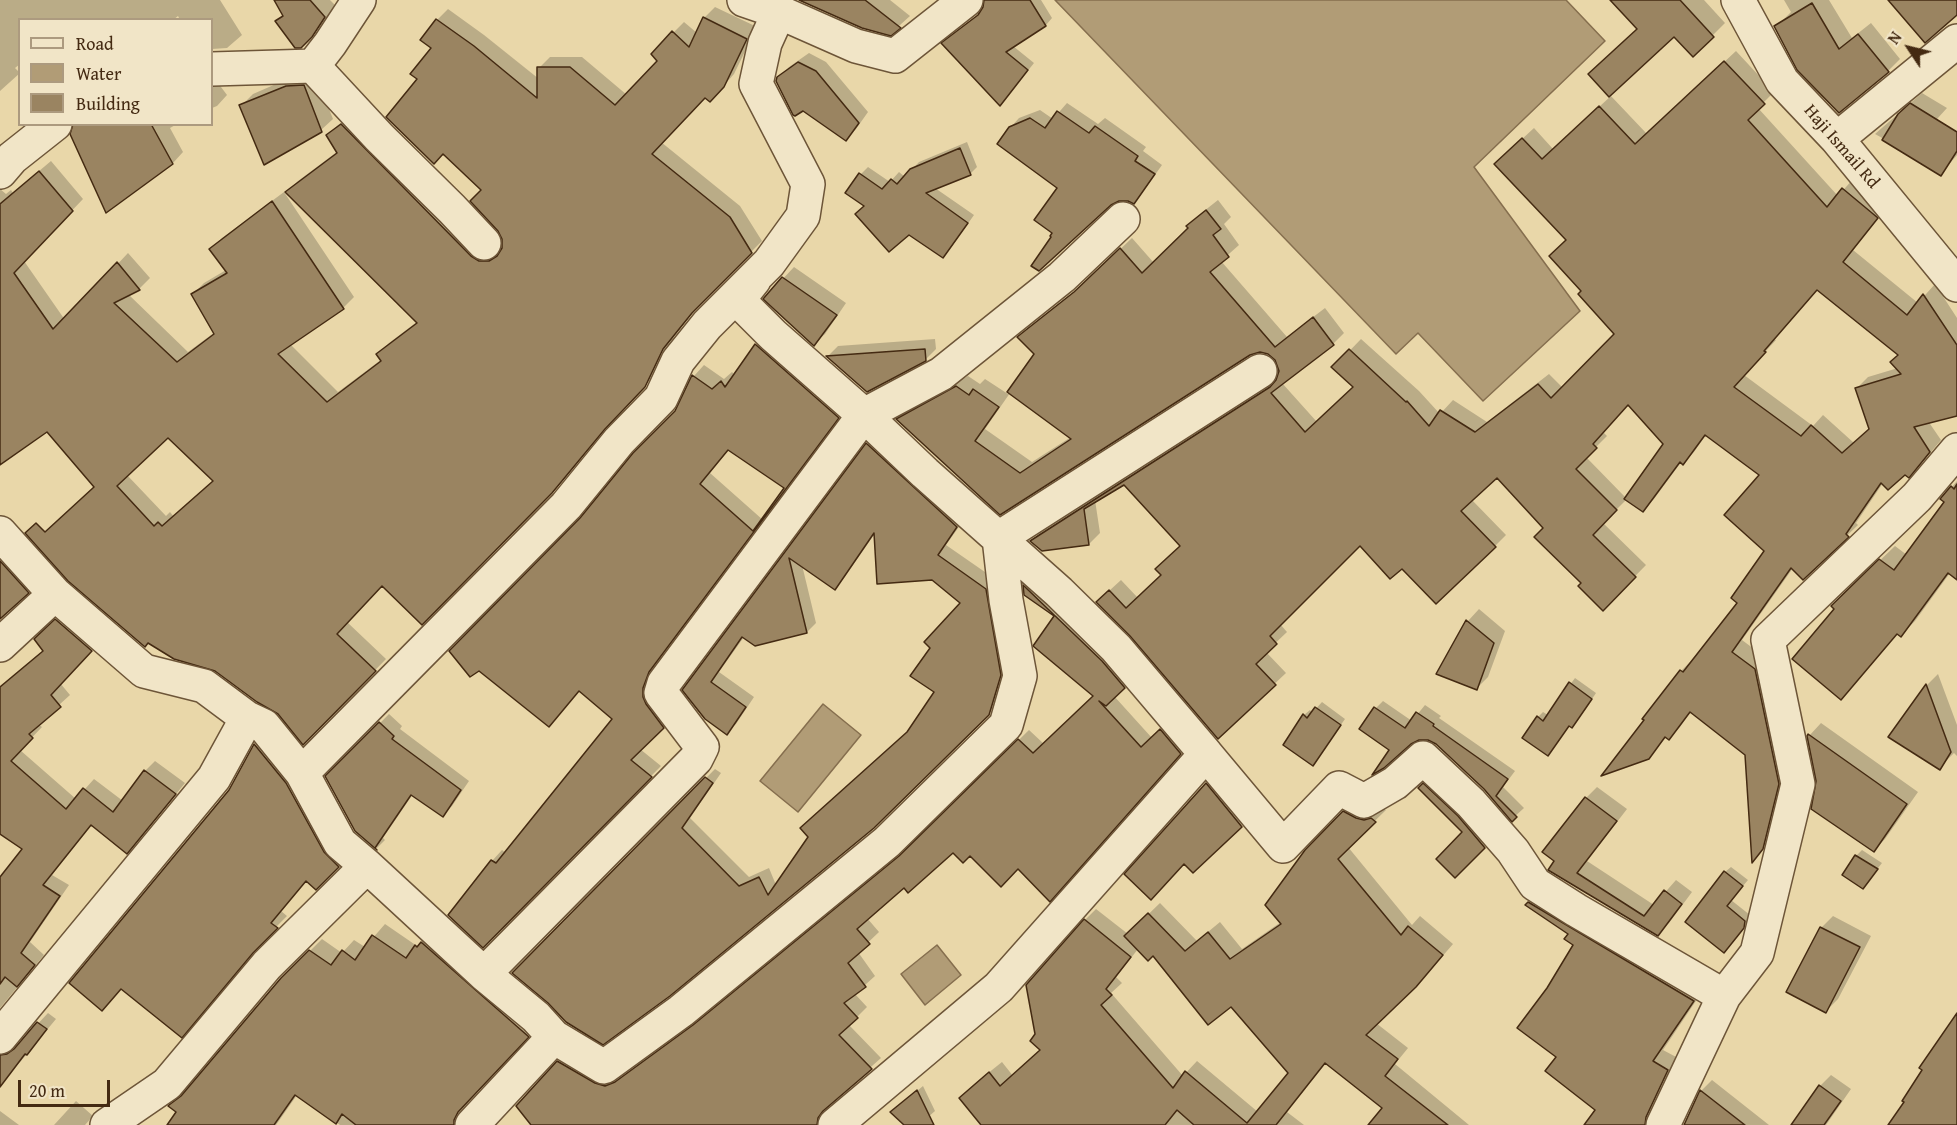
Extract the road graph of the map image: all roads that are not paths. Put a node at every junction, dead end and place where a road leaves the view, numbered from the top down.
1 (359, 0) edge
2 (744, 0) edge
3 (966, 0) edge
4 (1737, 0) edge
5 (779, 12) junction
6 (1957, 40) edge
7 (313, 66) junction
8 (213, 69) edge
9 (52, 126) edge
10 (1837, 139) junction
11 (0, 172) edge
12 (1123, 219) dead end
13 (484, 243) dead end
14 (769, 262) junction
15 (1957, 285) edge
16 (1260, 371) dead end
17 (864, 415) junction
18 (1957, 450) edge
19 (0, 533) edge
20 (999, 538) junction
21 (55, 594) junction
22 (0, 645) edge
23 (247, 718) junction
24 (1206, 754) junction
25 (302, 773) junction
26 (367, 866) junction
27 (484, 974) junction
28 (1724, 996) junction
29 (0, 1037) edge
30 (554, 1037) junction
31 (107, 1125) edge
32 (472, 1125) edge
33 (835, 1125) edge
34 (1663, 1125) edge

1 - 7 street
2 - 5 street
3 - 5 street
4 - 10 street, Haji Ismail Rd
5 - 14 street
6 - 10 street
7 - 8 street
7 - 13 street
9 - 11 street
10 - 15 street, Haji Ismail Rd
12 - 17 street
14 - 17 street
14 - 25 street
16 - 20 street
17 - 20 street
17 - 27 street
18 - 28 street
19 - 21 street
20 - 24 street
20 - 30 street
21 - 22 street
21 - 23 street
23 - 25 street
23 - 29 street
24 - 28 street
24 - 33 street
25 - 26 street
26 - 27 street
26 - 31 street
27 - 30 street
28 - 34 street
30 - 32 street

